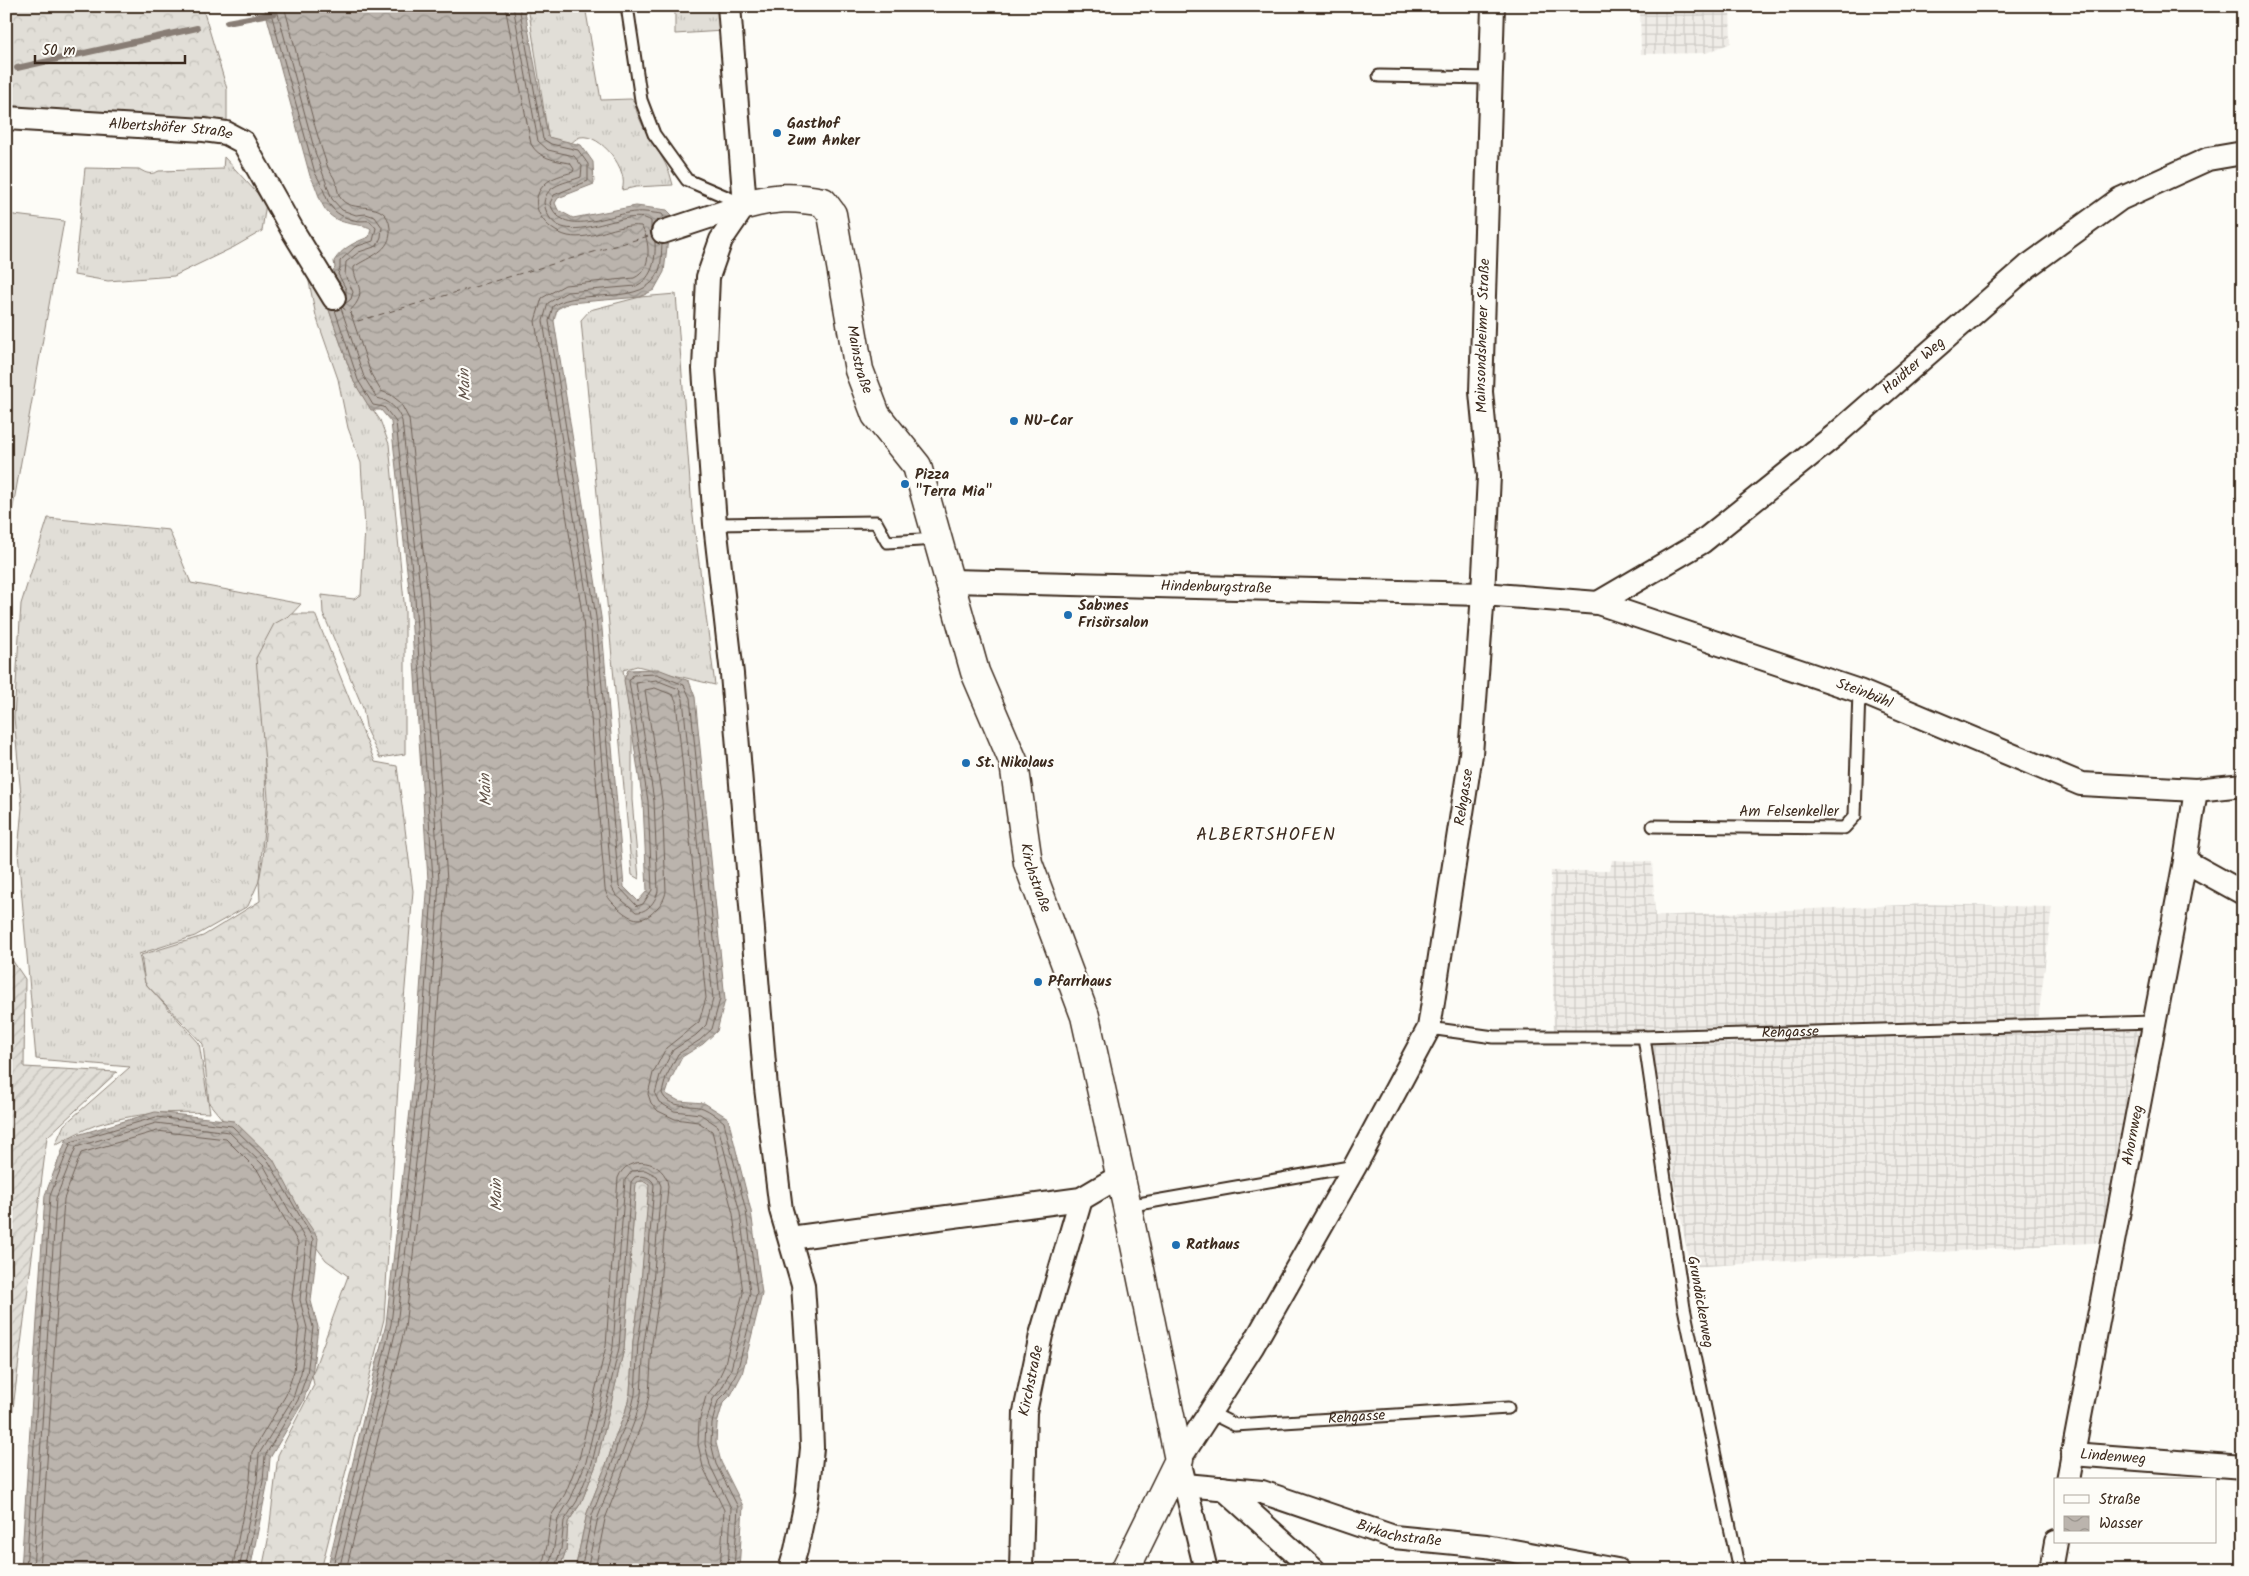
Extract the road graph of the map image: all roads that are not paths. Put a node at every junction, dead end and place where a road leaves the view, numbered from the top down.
1 (626, 6) edge
2 (729, 6) edge
3 (1493, 6) edge
4 (1379, 76) dead end
5 (1490, 78) junction
6 (6, 118) edge
7 (2243, 153) edge
8 (745, 204) junction
9 (662, 232) dead end
10 (334, 298) dead end
11 (715, 524) junction
12 (937, 539) junction
13 (950, 582) junction
14 (1483, 594) junction
15 (1598, 603) junction
16 (1859, 691) junction
17 (2243, 785) edge
18 (2196, 790) junction
19 (1653, 826) dead end
20 (2185, 861) junction
21 (2243, 893) edge
22 (2153, 1022) junction
23 (1429, 1028) junction
24 (1644, 1037) junction
25 (1355, 1166) junction
26 (1120, 1176) junction
27 (1081, 1199) junction
28 (1127, 1206) junction
29 (790, 1238) junction
30 (1508, 1408) dead end
31 (1209, 1412) junction
32 (2072, 1454) junction
33 (2243, 1467) edge
34 (1182, 1472) junction
35 (2068, 1478) edge
36 (1223, 1488) junction
37 (2056, 1544) edge
38 (790, 1570) edge
39 (1021, 1570) edge
40 (1126, 1570) edge
41 (1206, 1570) edge
42 (1314, 1570) edge
43 (1617, 1570) edge
44 (1739, 1570) edge
45 (2051, 1570) edge

1 - 8 lane
2 - 8 street
3 - 5 street, Mainsondsheimer Straße
4 - 5 lane
5 - 14 street, Mainsondsheimer Straße
6 - 10 street, Albertshöfer Straße
7 - 15 street, Haidter Weg
8 - 9 street, Mainstraße
8 - 11 street
8 - 12 street, Mainstraße
11 - 12 lane
11 - 29 street
12 - 13 street, Mainstraße
13 - 14 street, Hindenburgstraße
13 - 26 street, Kirchstraße
14 - 15 street, Steinbühl
14 - 23 street, Rehgasse
15 - 16 street, Steinbühl
16 - 18 street, Steinbühl
16 - 19 lane, Am Felsenkeller
17 - 18 street, Steinbühl
18 - 20 street, Ahornweg
20 - 21 street
20 - 22 street, Ahornweg
22 - 24 lane, Rehgasse
22 - 32 street, Ahornweg
23 - 24 lane, Rehgasse
23 - 25 street, Rehgasse
24 - 44 lane, Grundäckerweg
25 - 28 lane
25 - 31 street, Rehgasse
26 - 27 street
26 - 28 street, Kirchstraße
27 - 29 street
27 - 39 street, Kirchstraße
28 - 34 street, Kirchstraße
29 - 38 street
30 - 31 lane, Rehgasse
31 - 34 street, Rehgasse
32 - 33 street, Lindenweg
32 - 35 street, Ahornweg
34 - 36 street, Birkachstraße
34 - 40 street
34 - 41 street
36 - 42 street
36 - 43 street, Birkachstraße
37 - 45 street

